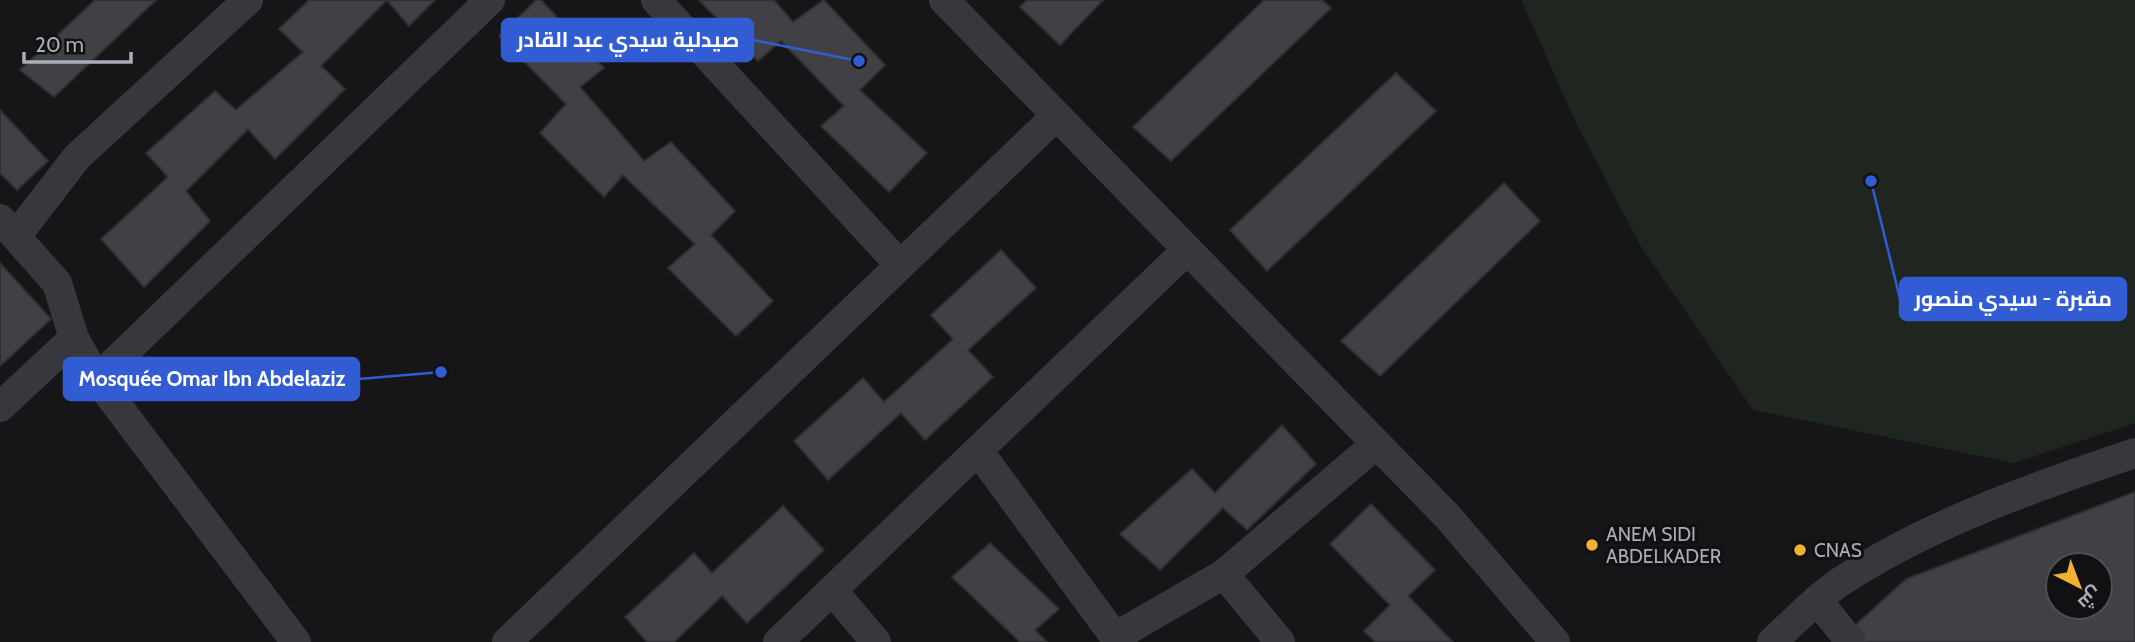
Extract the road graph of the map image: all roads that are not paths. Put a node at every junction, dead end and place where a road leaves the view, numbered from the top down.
1 (248, 0) edge
2 (490, 0) edge
3 (656, 0) edge
4 (944, 0) edge
5 (1055, 117) junction
6 (8, 228) edge
7 (1185, 250) junction
8 (900, 265) junction
9 (74, 338) junction
10 (97, 379) junction
11 (0, 407) edge
12 (1375, 445) junction
13 (979, 452) junction
14 (2135, 453) edge
15 (1224, 574) junction
16 (832, 590) junction
17 (1817, 600) junction
18 (1116, 640) edge
19 (296, 642) edge
20 (507, 642) edge
21 (778, 642) edge
22 (876, 642) edge
23 (1280, 642) edge
24 (1555, 642) edge
25 (1772, 642) edge
26 (1851, 642) edge

1 - 6 street
2 - 10 street
3 - 8 street
4 - 5 street
5 - 7 street
5 - 8 street
6 - 9 street
7 - 12 street
7 - 13 street
8 - 20 street
9 - 10 street
9 - 11 street
10 - 19 street
12 - 15 street
12 - 24 street
13 - 16 street
13 - 18 street
14 - 17 street
15 - 18 street
15 - 23 street
16 - 21 street
16 - 22 street
17 - 25 street
17 - 26 street

